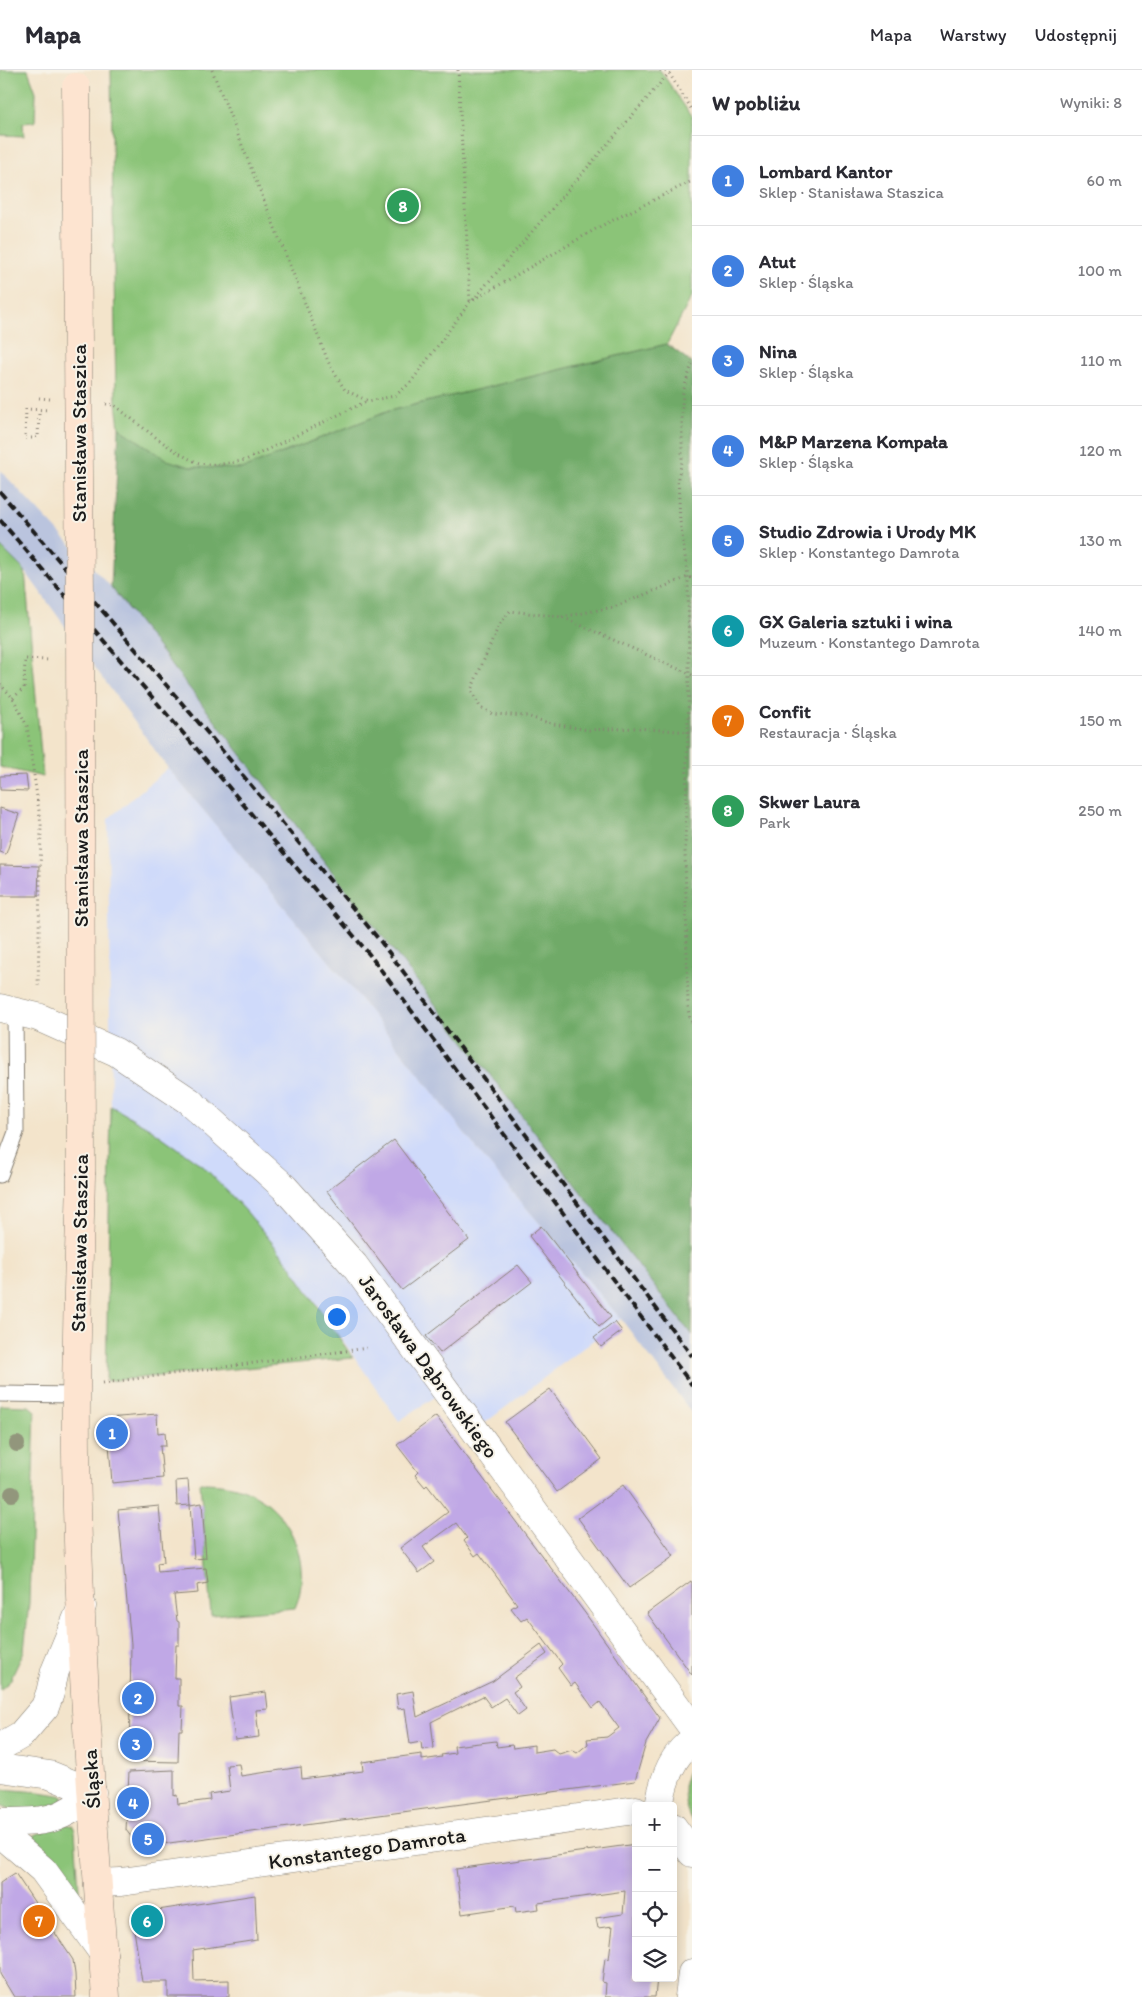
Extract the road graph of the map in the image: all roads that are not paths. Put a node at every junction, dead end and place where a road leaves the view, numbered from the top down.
1 (76, 78) edge
2 (17, 1012) edge
3 (0, 1176) edge
4 (0, 1394) edge
5 (76, 1395) junction
6 (82, 1606) junction
7 (692, 1727) edge
8 (692, 1741) edge
9 (0, 1747) edge
10 (0, 1768) edge
11 (92, 1792) junction
12 (659, 1802) edge
13 (632, 1811) edge
14 (0, 1822) edge
15 (0, 1833) edge
16 (677, 1833) edge
17 (692, 1853) edge
18 (98, 1883) junction
19 (103, 1953) junction
20 (692, 1973) edge
21 (106, 1997) edge
22 (689, 1997) edge

1 - 5 main road, Stanisława Staszica, bridge
2 - 3 lane
2 - 7 street, Jarosława Dąbrowskiego
4 - 5 lane
5 - 6 main road, Stanisława Staszica
6 - 9 street
6 - 11 main road, Śląska
8 - 12 street
10 - 11 street
11 - 14 street
11 - 18 main road, Śląska
13 - 18 street, Konstantego Damrota
15 - 19 street
16 - 17 street
18 - 19 main road, Śląska
19 - 21 main road, Śląska
20 - 22 street

